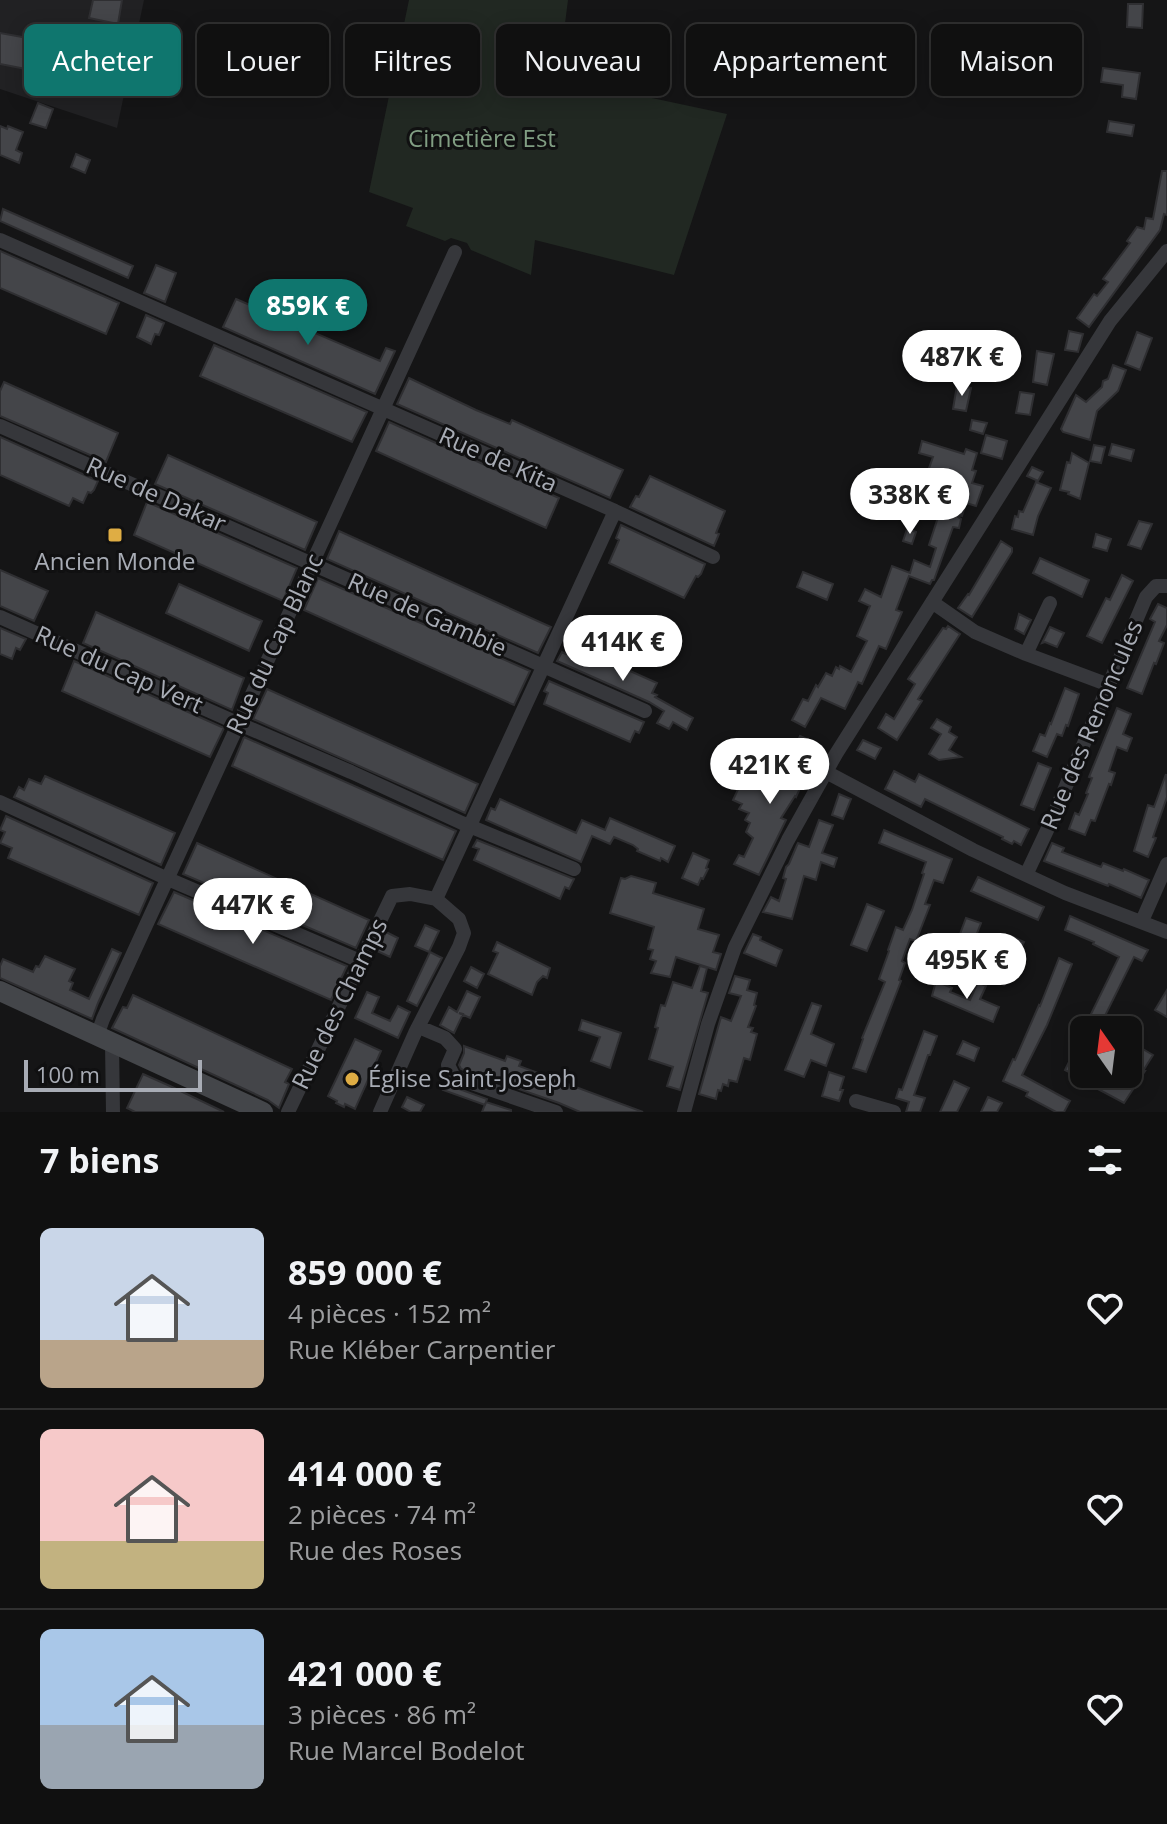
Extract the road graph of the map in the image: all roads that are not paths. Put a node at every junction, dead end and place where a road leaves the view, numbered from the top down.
1 (0, 240) edge
2 (1167, 251) edge
3 (455, 252) dead end
4 (382, 409) junction
5 (0, 426) edge
6 (615, 511) junction
7 (713, 557) dead end
8 (312, 564) junction
9 (1167, 586) edge
10 (932, 602) junction
11 (1050, 603) dead end
12 (0, 617) edge
13 (1026, 654) junction
14 (543, 666) junction
15 (1109, 685) junction
16 (645, 711) dead end
17 (238, 723) junction
18 (826, 772) junction
19 (0, 802) edge
20 (470, 826) junction
21 (1167, 864) edge
22 (574, 869) dead end
23 (1026, 875) junction
24 (168, 879) junction
25 (436, 899) junction
26 (1142, 921) junction
27 (1167, 932) edge
28 (360, 961) junction
29 (0, 991) edge
30 (419, 1027) junction
31 (104, 1039) junction
32 (856, 1101) dead end
33 (113, 1112) edge
34 (263, 1112) edge
35 (288, 1112) edge
36 (380, 1112) edge
37 (556, 1112) edge
38 (684, 1112) edge
39 (894, 1112) edge

1 - 4 street, Rue de Kita
2 - 10 street
3 - 4 street, Rue du Cap Blanc
4 - 6 street, Rue de Kita
4 - 8 street, Rue du Cap Blanc
5 - 8 street, Rue de Dakar
6 - 7 street, Rue de Kita
6 - 14 street
8 - 14 street, Rue de Gambie
8 - 17 street, Rue du Cap Blanc
9 - 15 street, Rue des Renoncules
10 - 13 street
10 - 18 street
11 - 13 street
12 - 17 street, Rue du Cap Vert
13 - 15 street
14 - 16 street, Rue de Gambie
14 - 20 street
15 - 23 street, Rue des Renoncules
17 - 20 street, Rue du Cap Vert
17 - 24 street, Rue du Cap Blanc
18 - 23 street
18 - 38 street
19 - 24 street
20 - 22 street, Rue du Cap Vert
20 - 25 street
21 - 26 street
23 - 26 street
24 - 28 street
24 - 31 street, Rue du Cap Blanc
25 - 28 street, Rue des Champs
25 - 30 street
26 - 27 street
28 - 35 street, Rue des Champs
29 - 31 street
30 - 36 street
30 - 37 street
31 - 33 street
31 - 34 street
32 - 39 street

